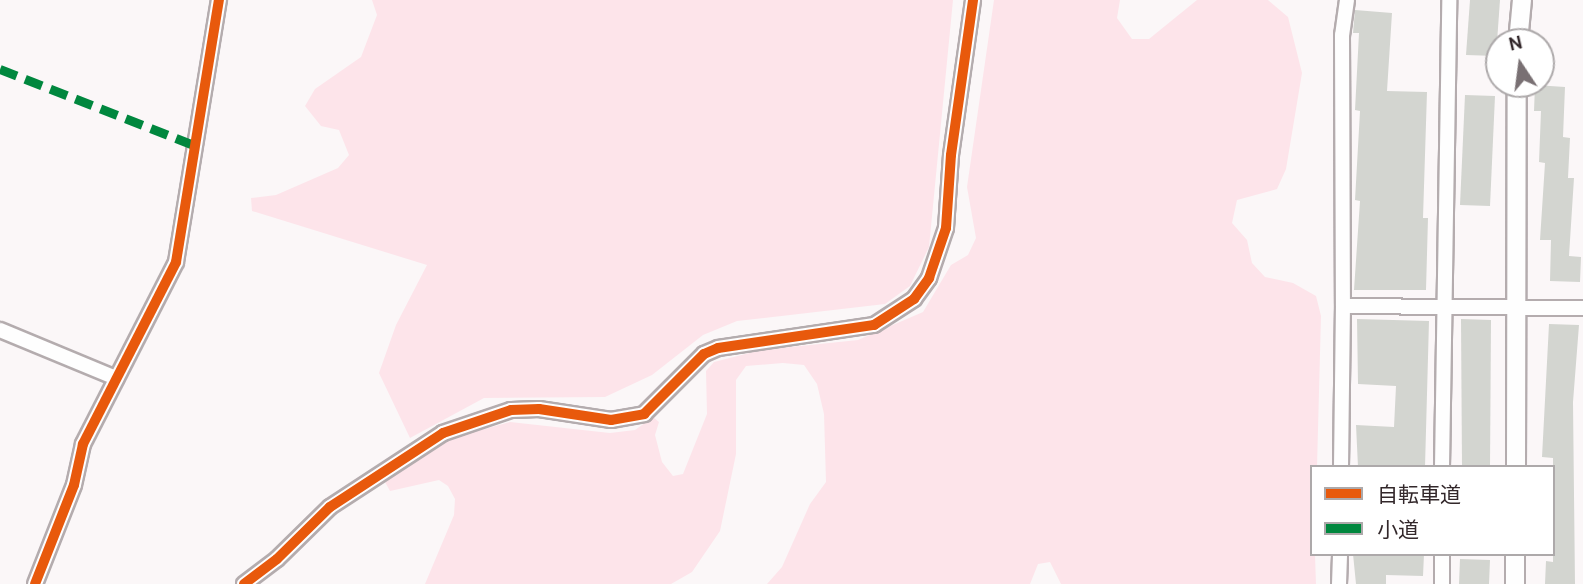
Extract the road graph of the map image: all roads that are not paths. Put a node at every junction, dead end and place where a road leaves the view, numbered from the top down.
1 (219, 0) edge
2 (973, 0) edge
3 (1347, 0) edge
4 (1449, 0) edge
5 (1522, 0) edge
6 (1519, 28) edge
7 (1517, 98) edge
8 (1343, 306) junction
9 (1443, 307) junction
10 (1518, 308) junction
11 (1583, 308) edge
12 (0, 331) edge
13 (116, 378) junction
14 (1341, 465) edge
15 (1442, 465) edge
16 (1516, 465) edge
17 (1340, 556) edge
18 (1442, 556) edge
19 (1515, 556) edge
20 (35, 584) edge
21 (244, 584) edge
22 (1339, 584) edge
23 (1442, 584) edge
24 (1515, 584) edge

1 - 13 street
2 - 21 street
3 - 8 street
4 - 9 street
5 - 6 street
7 - 10 street
8 - 9 street
8 - 14 street
9 - 10 street
9 - 15 street
10 - 11 street
10 - 16 street
12 - 13 street
13 - 20 street
17 - 22 street
18 - 23 street
19 - 24 street

